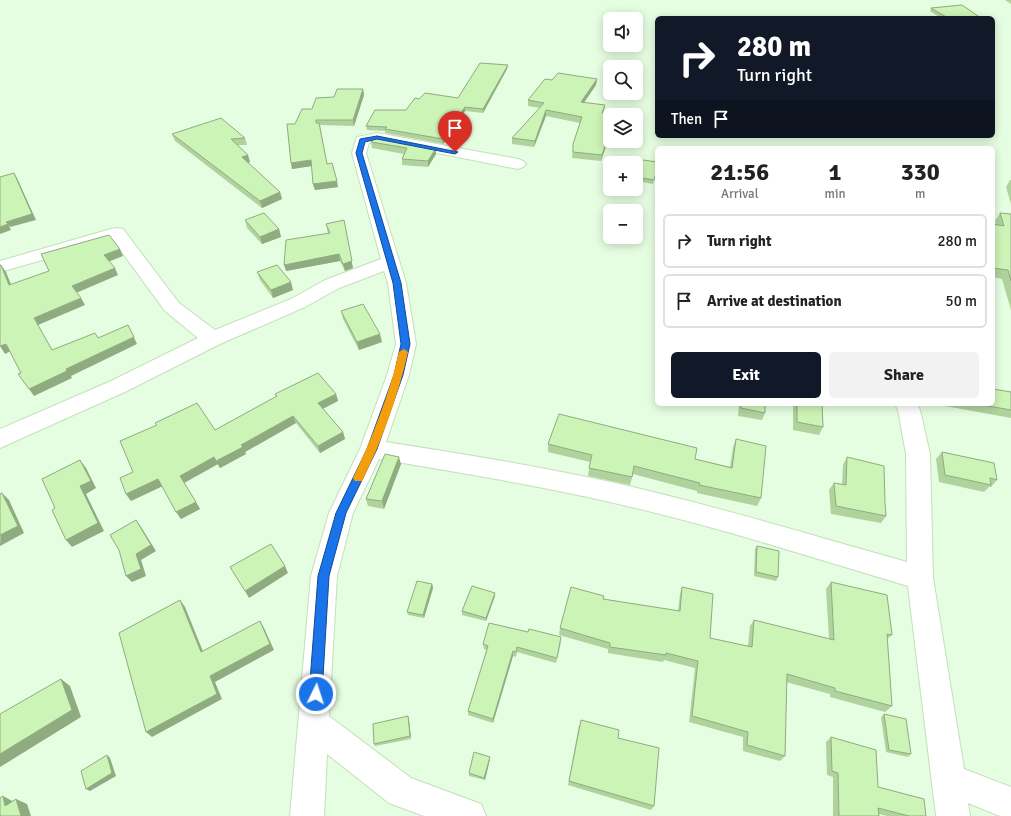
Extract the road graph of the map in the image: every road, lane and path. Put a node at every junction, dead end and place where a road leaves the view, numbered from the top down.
1 (518, 164) dead end
2 (391, 262) junction
3 (0, 267) edge
4 (213, 339) junction
5 (907, 406) edge
6 (0, 439) edge
7 (372, 449) junction
8 (920, 578) junction
9 (314, 724) junction
10 (949, 779) junction
11 (1011, 804) edge
12 (307, 816) edge
13 (469, 816) edge
14 (953, 816) edge

1 - 2 street
2 - 4 street
2 - 7 street
3 - 4 street
4 - 6 street
5 - 8 street
7 - 8 street
7 - 9 street
8 - 10 street
9 - 12 street
9 - 13 street
10 - 11 street
10 - 14 street

